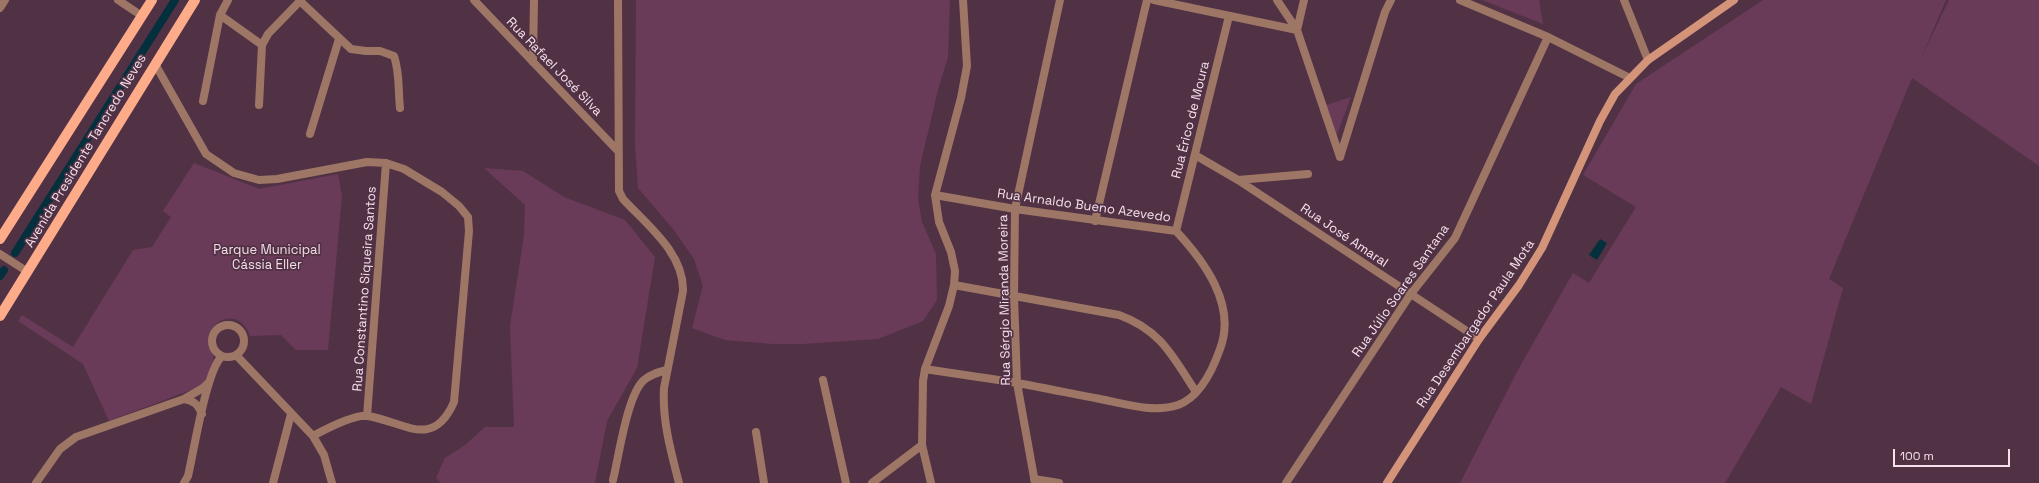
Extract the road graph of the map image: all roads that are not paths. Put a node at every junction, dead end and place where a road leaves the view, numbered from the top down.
1 (5, 0) edge
2 (118, 0) edge
3 (152, 0) edge
4 (195, 0) edge
5 (228, 0) edge
6 (474, 0) edge
7 (534, 0) edge
8 (618, 0) edge
9 (963, 0) edge
10 (1060, 0) edge
11 (1147, 0) edge
12 (1154, 0) edge
13 (1277, 0) edge
14 (1304, 0) edge
15 (1391, 0) edge
16 (1460, 0) edge
17 (1624, 0) edge
18 (1734, 0) edge
19 (302, 2) edge
20 (0, 8) edge
21 (142, 16) junction
22 (220, 16) junction
23 (1228, 16) junction
24 (1297, 30) junction
25 (1548, 38) junction
26 (339, 39) junction
27 (262, 45) junction
28 (1648, 60) junction
29 (534, 62) junction
30 (155, 64) junction
31 (1630, 78) junction
32 (203, 101) dead end
33 (259, 104) dead end
34 (400, 108) dead end
35 (310, 134) dead end
36 (617, 150) junction
37 (1195, 155) junction
38 (386, 163) junction
39 (1308, 174) dead end
40 (1238, 180) junction
41 (935, 195) junction
42 (1015, 209) junction
43 (1095, 221) junction
44 (1176, 231) junction
45 (0, 239) edge
46 (2, 256) edge
47 (28, 272) junction
48 (954, 285) junction
49 (1410, 295) junction
50 (1014, 296) junction
51 (0, 316) edge
52 (1479, 339) junction
53 (236, 355) junction
54 (222, 356) junction
55 (925, 369) junction
56 (667, 370) junction
57 (824, 380) dead end
58 (209, 382) junction
59 (1017, 383) junction
60 (1196, 392) junction
61 (184, 399) junction
62 (202, 414) junction
63 (291, 414) junction
64 (367, 416) junction
65 (756, 432) dead end
66 (313, 436) junction
67 (922, 445) junction
68 (613, 480) dead end
69 (1035, 481) edge
70 (36, 483) edge
71 (184, 483) edge
72 (273, 483) edge
73 (332, 483) edge
74 (679, 483) edge
75 (764, 483) edge
76 (846, 483) edge
77 (872, 483) edge
78 (931, 483) edge
79 (1059, 483) edge
80 (1286, 483) edge
81 (1387, 483) edge

1 - 20 street
2 - 21 street
3 - 21 main road, Avenida Presidente Tancredo Neves
4 - 30 main road, Avenida Presidente Tancredo Neves
5 - 22 street
6 - 29 street, Rua Rafael José Silva
7 - 29 street
8 - 36 street
9 - 41 street
10 - 42 street, Rua Sérgio Miranda Moreira
11 - 43 street
12 - 23 street
13 - 24 street
14 - 24 street
15 - 24 street
16 - 25 street
17 - 28 street
18 - 28 street, Rua Desembargador Paula Mota
19 - 26 street
19 - 27 street
21 - 45 main road, Avenida Presidente Tancredo Neves
22 - 27 street
22 - 32 street
23 - 24 street
23 - 37 street, Rua Érico de Moura
25 - 31 street
25 - 49 street, Rua Júlio Soares Santana
26 - 34 street
26 - 35 street
27 - 33 street
28 - 31 street, Rua Desembargador Paula Mota
29 - 36 street, Rua Rafael José Silva
30 - 38 street
30 - 47 main road, Avenida Presidente Tancredo Neves
31 - 52 street, Rua Desembargador Paula Mota
36 - 56 street
37 - 40 street, Rua José Amaral
37 - 44 street, Rua Érico de Moura
38 - 64 street, Rua Constantino Siqueira Santos
38 - 64 street
39 - 40 street
40 - 49 street, Rua José Amaral
41 - 42 street, Rua Arnaldo Bueno Azevedo
41 - 48 street
42 - 43 street, Rua Arnaldo Bueno Azevedo
42 - 50 street, Rua Sérgio Miranda Moreira
43 - 44 street, Rua Arnaldo Bueno Azevedo
44 - 60 street, Rua Arnaldo Bueno Azevedo
46 - 47 street
47 - 51 main road, Avenida Presidente Tancredo Neves
48 - 50 street
48 - 55 street
49 - 52 street, Rua José Amaral
49 - 80 street, Rua Júlio Soares Santana
50 - 59 street, Rua Sérgio Miranda Moreira
50 - 60 street
52 - 81 street, Rua Desembargador Paula Mota
53 - 54 street
53 - 54 street
53 - 63 street
54 - 58 street
55 - 59 street, Rua Arnaldo Bueno Azevedo
55 - 67 street
56 - 68 street
56 - 74 street
57 - 76 street
58 - 61 street
58 - 62 street
59 - 60 street, Rua Arnaldo Bueno Azevedo
59 - 69 street, Rua Sérgio Miranda Moreira
61 - 62 street
61 - 70 street
62 - 71 street
63 - 66 street
63 - 72 street
64 - 66 street
65 - 75 street
66 - 73 street
67 - 77 street
67 - 78 street
69 - 79 street

